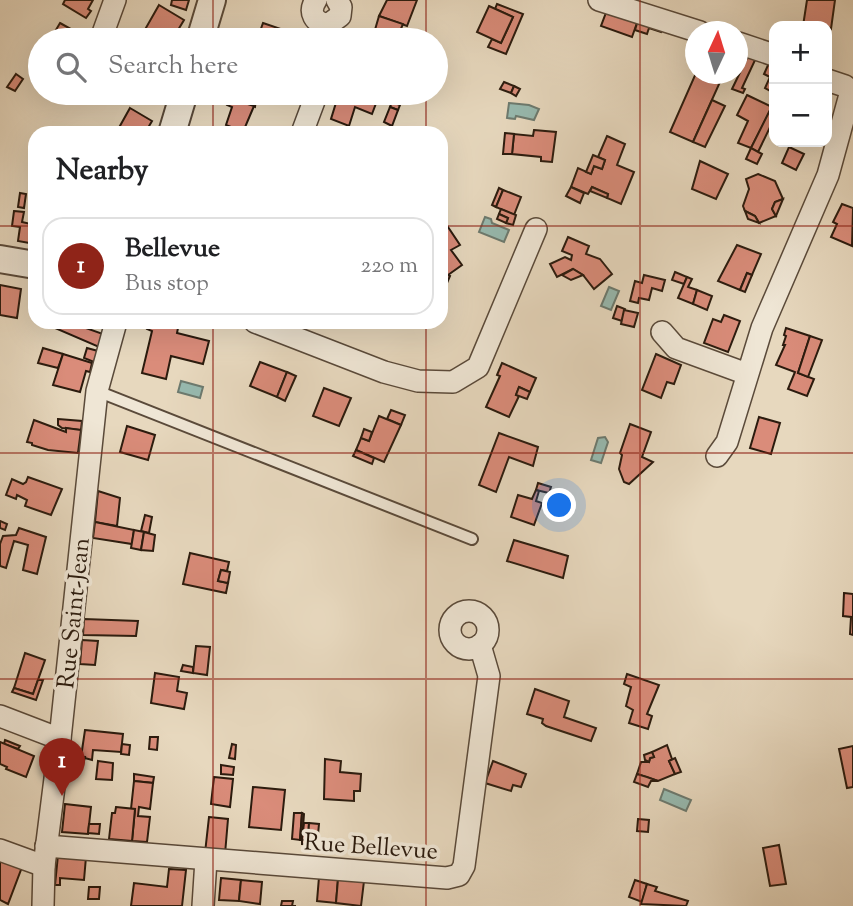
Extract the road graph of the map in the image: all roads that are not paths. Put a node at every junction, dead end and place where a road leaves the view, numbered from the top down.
1 (116, 0) edge
2 (212, 0) edge
3 (316, 0) edge
4 (337, 0) edge
5 (599, 0) edge
6 (685, 27) edge
7 (105, 28) edge
8 (204, 28) edge
9 (329, 28) edge
10 (335, 28) edge
11 (748, 47) edge
12 (769, 53) edge
13 (832, 82) edge
14 (182, 105) edge
15 (312, 105) edge
16 (179, 126) edge
17 (305, 126) edge
18 (536, 229) dead end
19 (0, 258) edge
20 (28, 264) edge
21 (114, 329) edge
22 (273, 329) edge
23 (662, 332) dead end
24 (747, 374) junction
25 (97, 391) junction
26 (717, 456) dead end
27 (472, 539) dead end
28 (480, 645) dead end
29 (0, 716) edge
30 (60, 739) junction
31 (0, 850) edge
32 (45, 856) junction
33 (206, 860) junction
34 (43, 906) edge
35 (203, 906) edge

1 - 7 street
2 - 8 street
3 - 9 street
4 - 10 street
5 - 6 street
11 - 12 street
13 - 24 street
14 - 16 street
15 - 17 street
18 - 22 street
19 - 20 street
21 - 25 street, Rue Saint-Jean
23 - 24 street
24 - 26 street
25 - 27 lane
25 - 30 street, Rue Saint-Jean
28 - 33 street, Rue Bellevue
29 - 30 street
30 - 32 street, Rue Saint-Jean
31 - 32 street, Rue Bellevue
32 - 33 street, Rue Bellevue
32 - 34 street, Rue Saint-Jean
33 - 35 street

